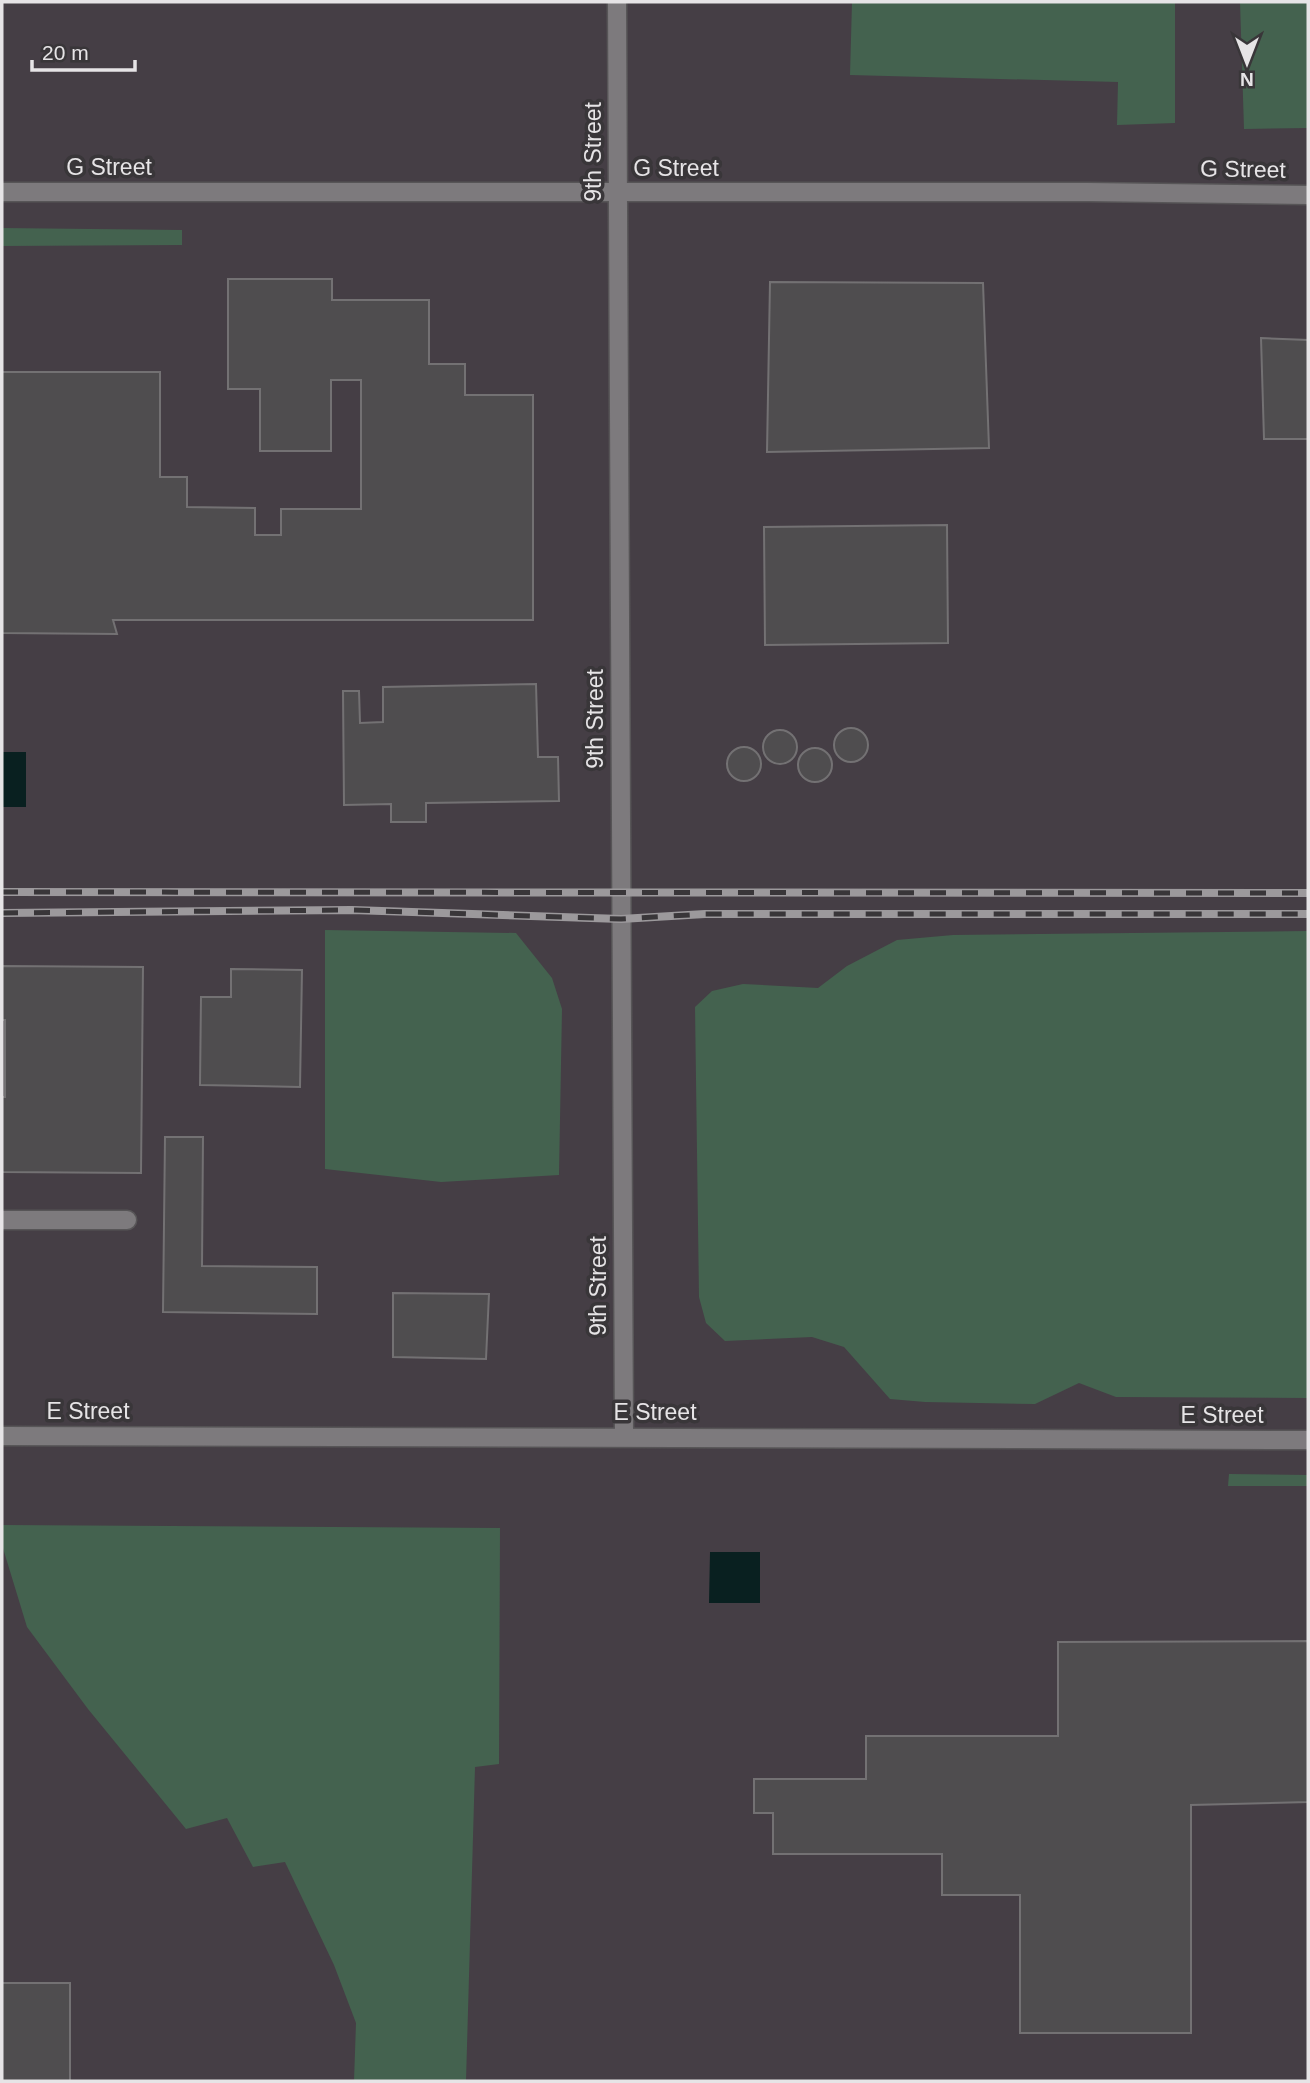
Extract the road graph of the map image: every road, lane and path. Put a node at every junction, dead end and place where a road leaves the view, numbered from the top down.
1 (617, 2) edge
2 (2, 192) edge
3 (617, 193) junction
4 (1308, 195) edge
5 (2, 1220) edge
6 (127, 1220) dead end
7 (2, 1436) edge
8 (624, 1436) junction
9 (1308, 1440) edge

1 - 3 lane, 9th Street
2 - 3 lane, G Street
3 - 4 lane, G Street
3 - 8 lane, 9th Street
5 - 6 lane
7 - 8 lane, E Street
8 - 9 lane, E Street

